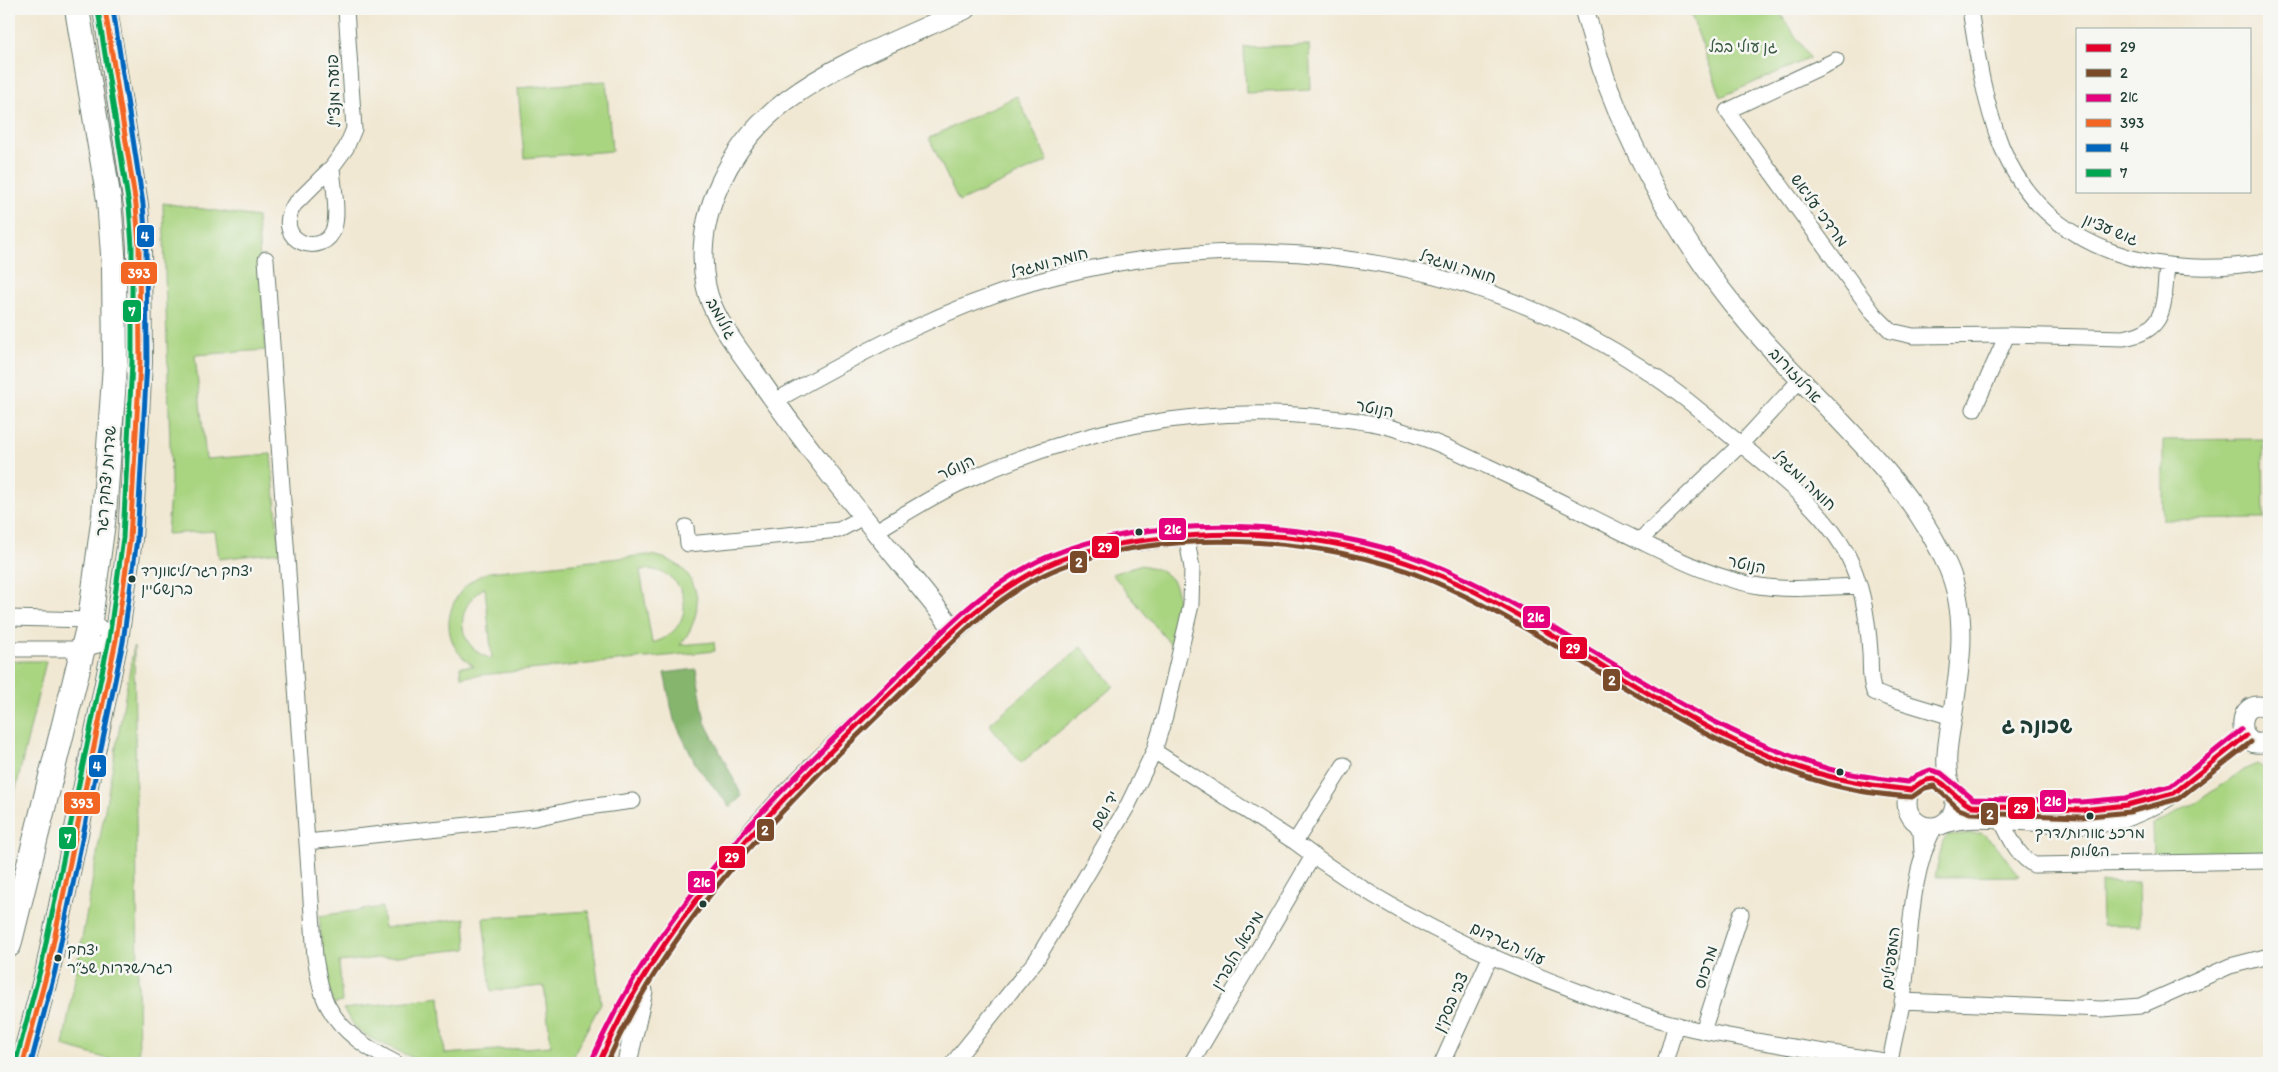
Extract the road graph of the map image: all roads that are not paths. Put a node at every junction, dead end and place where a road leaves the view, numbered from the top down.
1 (77, 9) edge
2 (105, 9) edge
3 (346, 9) edge
4 (966, 9) edge
5 (1584, 9) edge
6 (1970, 9) edge
7 (1836, 60) dead end
8 (332, 167) junction
9 (266, 259) dead end
10 (2269, 261) edge
11 (2167, 266) junction
12 (2006, 335) junction
13 (1800, 380) junction
14 (775, 401) junction
15 (1974, 409) dead end
16 (1740, 445) junction
17 (862, 514) junction
18 (686, 527) dead end
19 (876, 532) junction
20 (1186, 535) junction
21 (1639, 540) junction
22 (1858, 586) junction
23 (9, 618) edge
24 (90, 620) junction
25 (955, 631) junction
26 (116, 640) junction
27 (9, 649) edge
28 (83, 649) junction
29 (2269, 709) edge
30 (1952, 717) junction
31 (2246, 736) junction
32 (2269, 740) edge
33 (1948, 745) junction
34 (1154, 751) junction
35 (1344, 765) dead end
36 (1856, 782) junction
37 (1917, 785) junction
38 (1953, 793) junction
39 (2174, 793) junction
40 (633, 801) dead end
41 (1911, 815) junction
42 (2001, 820) junction
43 (1939, 825) junction
44 (307, 842) junction
45 (1295, 842) junction
46 (1313, 856) junction
47 (1922, 857) junction
48 (2269, 861) edge
49 (1741, 914) dead end
50 (9, 946) edge
51 (1491, 955) junction
52 (2269, 956) edge
53 (647, 971) junction
54 (1902, 1001) junction
55 (1676, 1024) junction
56 (1703, 1031) junction
57 (962, 1061) edge
58 (1192, 1062) edge
59 (23, 1063) edge
60 (396, 1063) edge
61 (599, 1063) edge
62 (627, 1063) edge
63 (1442, 1063) edge
64 (1665, 1063) edge
65 (1890, 1063) edge

1 - 24 main road, שדרות יצחק רגר
2 - 26 main road, שדרות יצחק רגר
3 - 8 street, פועה מנצ"ל
4 - 14 street, גולומב
5 - 13 street, ארלוזורוב
6 - 11 street, גוש עציון
7 - 12 street, מרדכי עליאש
8 - 8 street, פועה מנצ"ל
9 - 44 street
10 - 11 street, גוש עציון
11 - 12 street, מרדכי עליאש
12 - 15 street
13 - 16 street
13 - 30 street, ארלוזורוב
14 - 16 street, חומה ומגדל
14 - 17 street, גולומב
16 - 21 street
16 - 22 street, חומה ומגדל
17 - 18 street
17 - 19 street, גולומב
19 - 21 street, הנוטר
19 - 25 street, גולומב
20 - 25 street
20 - 34 street, יד ושם
20 - 36 street
21 - 22 street, הנוטר
22 - 30 street, חומה ומגדל
23 - 24 street
24 - 26 street
24 - 28 main road, שדרות יצחק רגר
25 - 53 street
26 - 28 street
26 - 59 main road, שדרות יצחק רגר
27 - 28 street
28 - 50 main road, שדרות יצחק רגר
29 - 31 street
30 - 33 street, ארלוזורוב
31 - 32 street
31 - 39 street
33 - 37 street, ארלוזורוב
33 - 38 street, ארלוזורוב
34 - 45 street, עולי הגרדום
34 - 57 street, יד ושם
35 - 45 street
36 - 37 street
36 - 41 street
37 - 38 street
37 - 41 street
38 - 39 street
38 - 43 street
39 - 42 street
40 - 44 street
41 - 43 street
41 - 47 street, המעפילים
42 - 43 street
42 - 48 street
43 - 47 street, המעפילים
44 - 60 street
45 - 46 street, עולי הגרדום
46 - 51 street, עולי הגרדום
46 - 58 street, מיכאל הלפרין
47 - 54 street, המעפילים
49 - 56 street, מרכוס
51 - 55 street, עולי הגרדום
51 - 63 street, צבי בסקין
52 - 54 street
53 - 61 street
53 - 62 street
54 - 65 street, המעפילים
55 - 56 street, עולי הגרדום
55 - 64 street
56 - 65 street, עולי הגרדום

